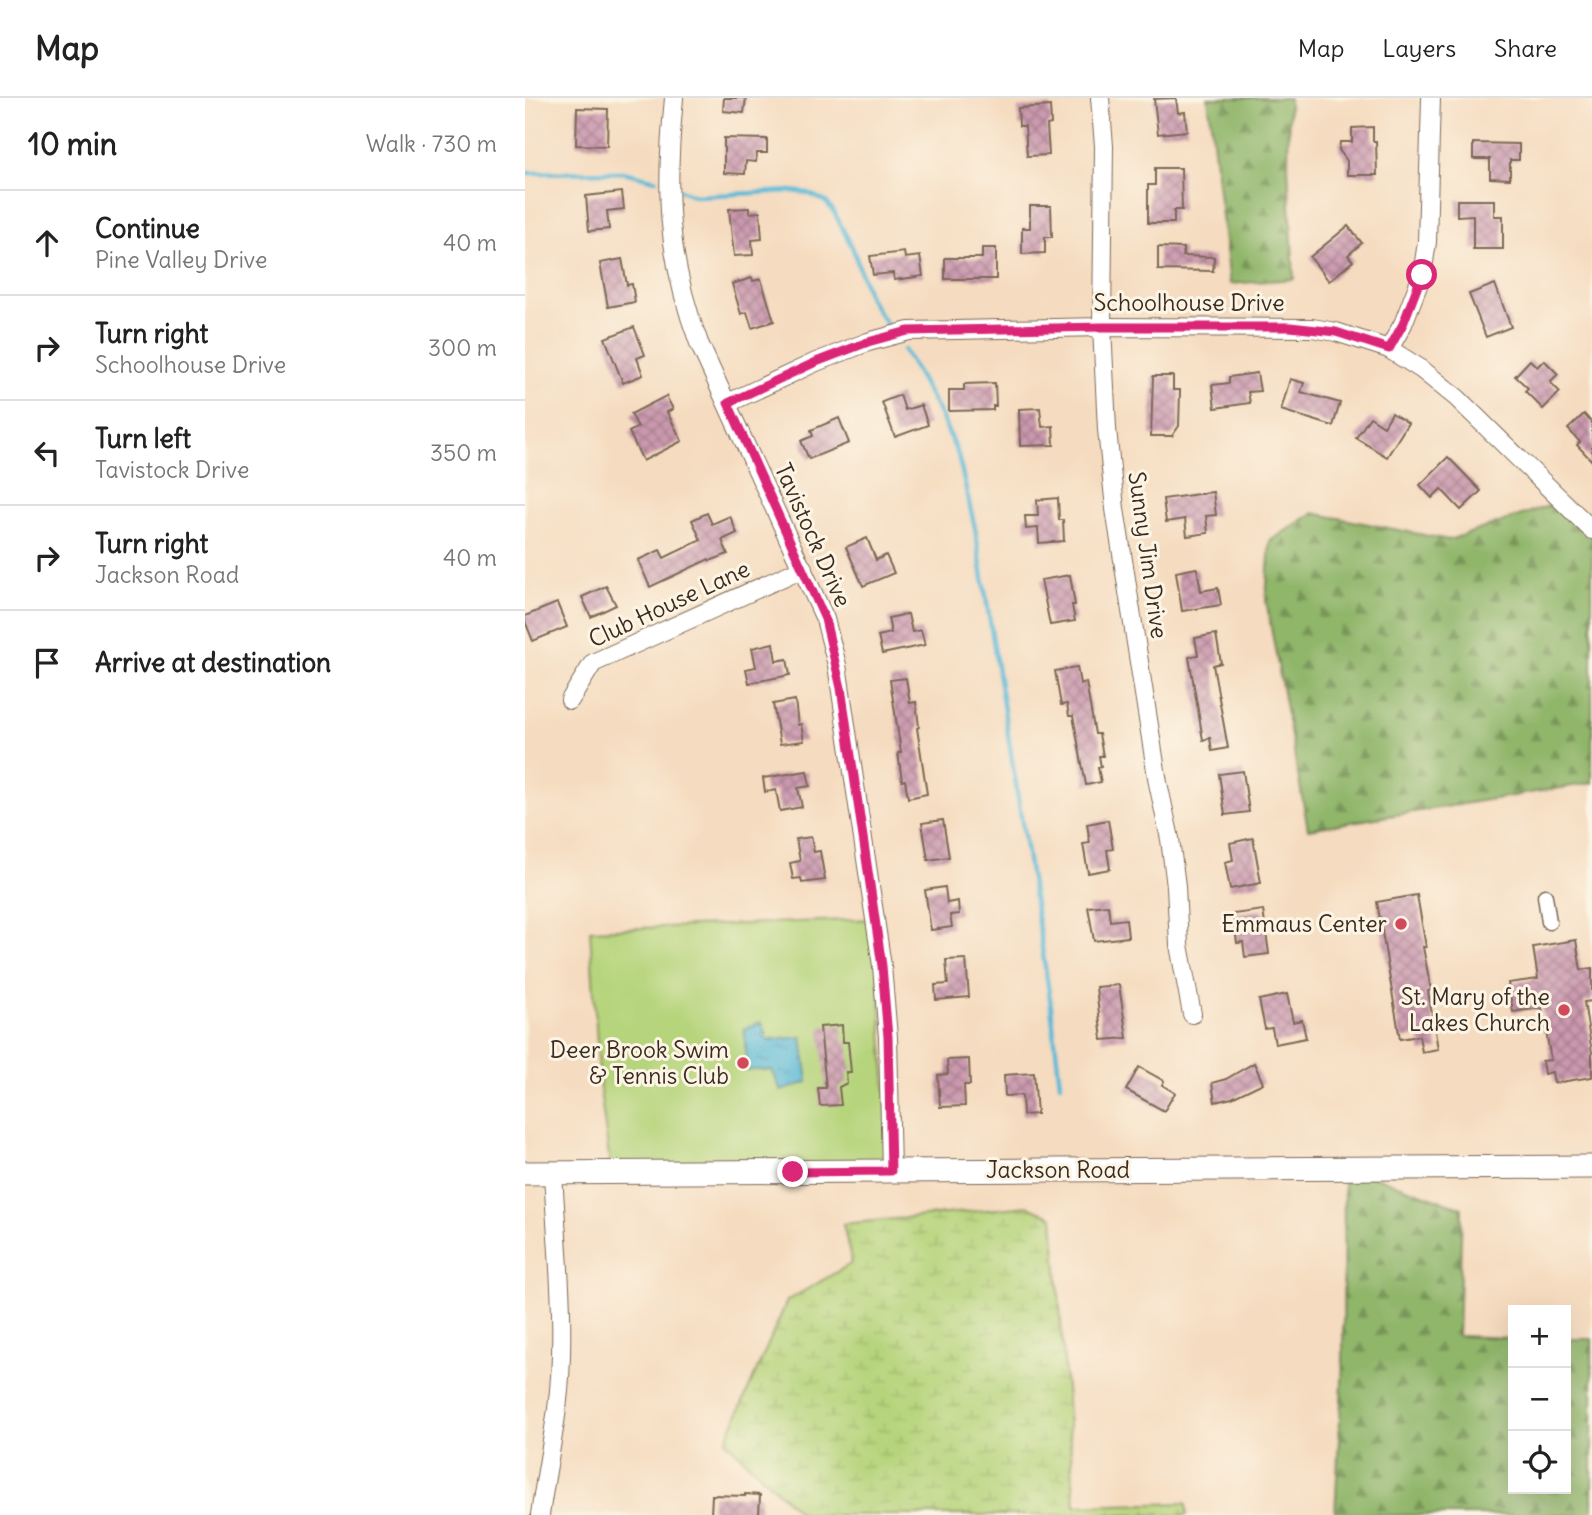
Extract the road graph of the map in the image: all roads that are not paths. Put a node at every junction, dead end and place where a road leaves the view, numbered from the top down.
1 (674, 98) edge
2 (1100, 98) edge
3 (1431, 98) edge
4 (1102, 327) junction
5 (1389, 349) junction
6 (728, 403) junction
7 (1592, 530) edge
8 (803, 568) junction
9 (570, 700) dead end
10 (1545, 896) dead end
11 (1549, 922) dead end
12 (1192, 1014) dead end
13 (1592, 1167) edge
14 (891, 1171) junction
15 (525, 1173) edge
16 (553, 1173) junction
17 (540, 1515) edge

1 - 6 street, Tavistock Drive
2 - 4 street, Sunny Jim Drive
3 - 5 street
4 - 5 street, Schoolhouse Drive
4 - 6 street, Schoolhouse Drive
4 - 12 street, Sunny Jim Drive
5 - 7 street, Schoolhouse Drive
6 - 8 street, Tavistock Drive
8 - 9 street, Club House Lane
8 - 14 street, Tavistock Drive
10 - 11 street
13 - 14 street, Jackson Road
14 - 16 street, Jackson Road
15 - 16 street, Jackson Road
16 - 17 street

